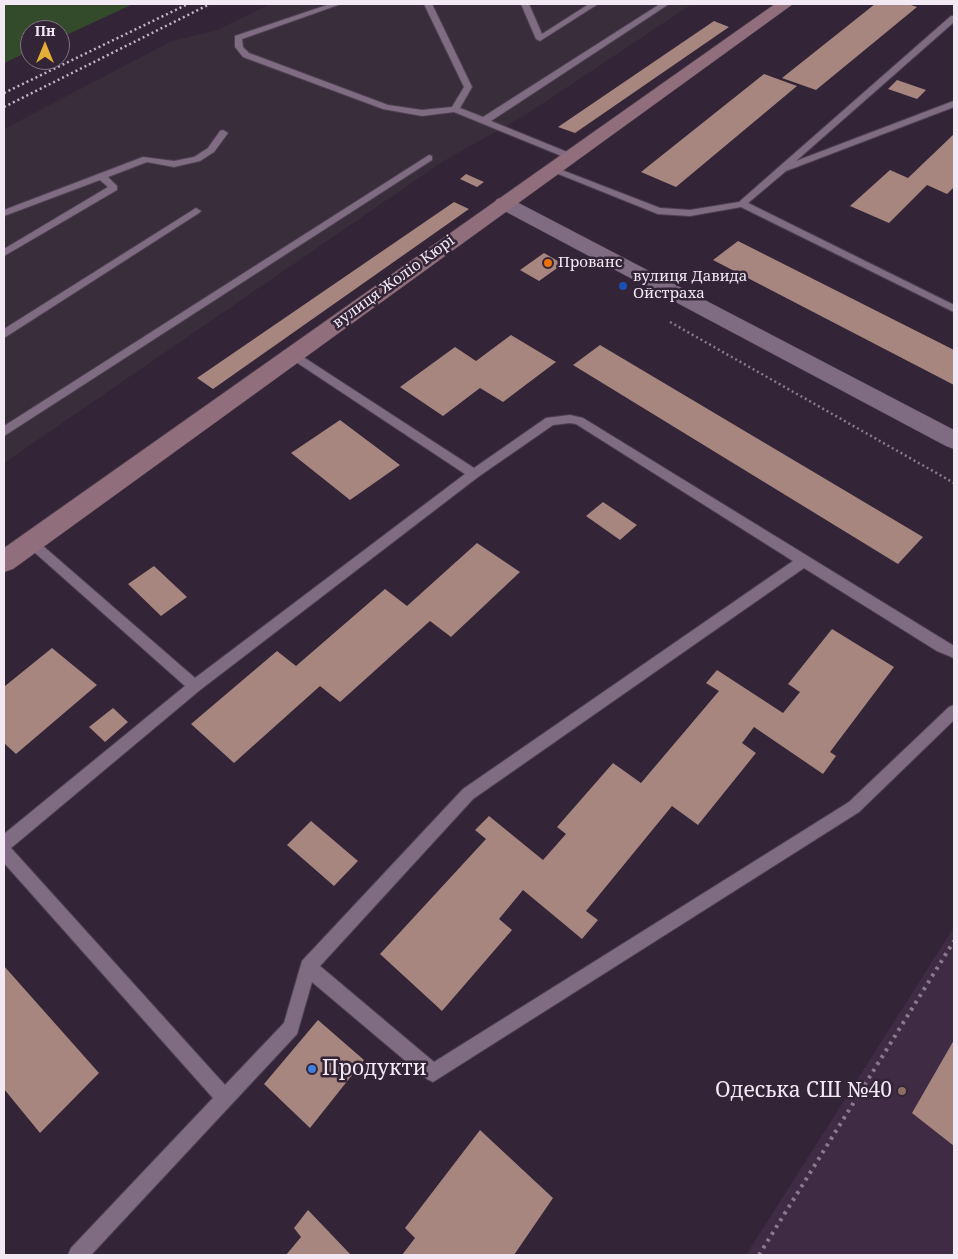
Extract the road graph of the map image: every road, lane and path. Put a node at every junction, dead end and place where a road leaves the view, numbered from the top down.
1 (337, 4) edge
2 (428, 4) edge
3 (525, 4) edge
4 (594, 4) edge
5 (665, 4) edge
6 (785, 4) edge
7 (954, 18) edge
8 (954, 104) edge
9 (455, 109) junction
10 (484, 121) junction
11 (223, 133) dead end
12 (569, 156) junction
13 (428, 158) dead end
14 (551, 169) junction
15 (778, 171) junction
16 (102, 176) junction
17 (504, 203) junction
18 (742, 204) junction
19 (196, 211) dead end
20 (4, 213) edge
21 (4, 253) edge
22 (954, 309) edge
23 (668, 320) dead end
24 (4, 334) edge
25 (294, 355) junction
26 (4, 432) edge
27 (954, 440) edge
28 (474, 474) junction
29 (954, 483) edge
30 (30, 543) junction
31 (4, 562) edge
32 (802, 562) junction
33 (954, 652) edge
34 (195, 686) junction
35 (954, 711) edge
36 (4, 844) edge
37 (4, 852) edge
38 (954, 941) edge
39 (308, 967) junction
40 (226, 1098) junction
41 (78, 1255) edge
42 (759, 1255) edge

1 - 9 lane
2 - 9 lane
3 - 4 lane
5 - 10 lane
6 - 12 street, вулиця Жоліо Кюрі
7 - 15 lane
8 - 15 lane
9 - 10 lane
10 - 12 lane
11 - 16 lane
12 - 14 street, вулиця Жоліо Кюрі
13 - 26 lane
14 - 17 street, вулиця Жоліо Кюрі
14 - 18 lane
15 - 18 lane
16 - 20 lane
16 - 21 lane
17 - 25 street, вулиця Жоліо Кюрі
17 - 27 street
18 - 22 lane
19 - 24 lane
23 - 29 path
25 - 28 lane
25 - 30 street, вулиця Жоліо Кюрі
28 - 32 lane
28 - 34 lane
30 - 31 street, вулиця Жоліо Кюрі
30 - 34 lane
32 - 33 lane
32 - 39 lane
34 - 36 lane
35 - 39 lane
37 - 40 lane
38 - 42 path
39 - 40 lane
40 - 41 lane

